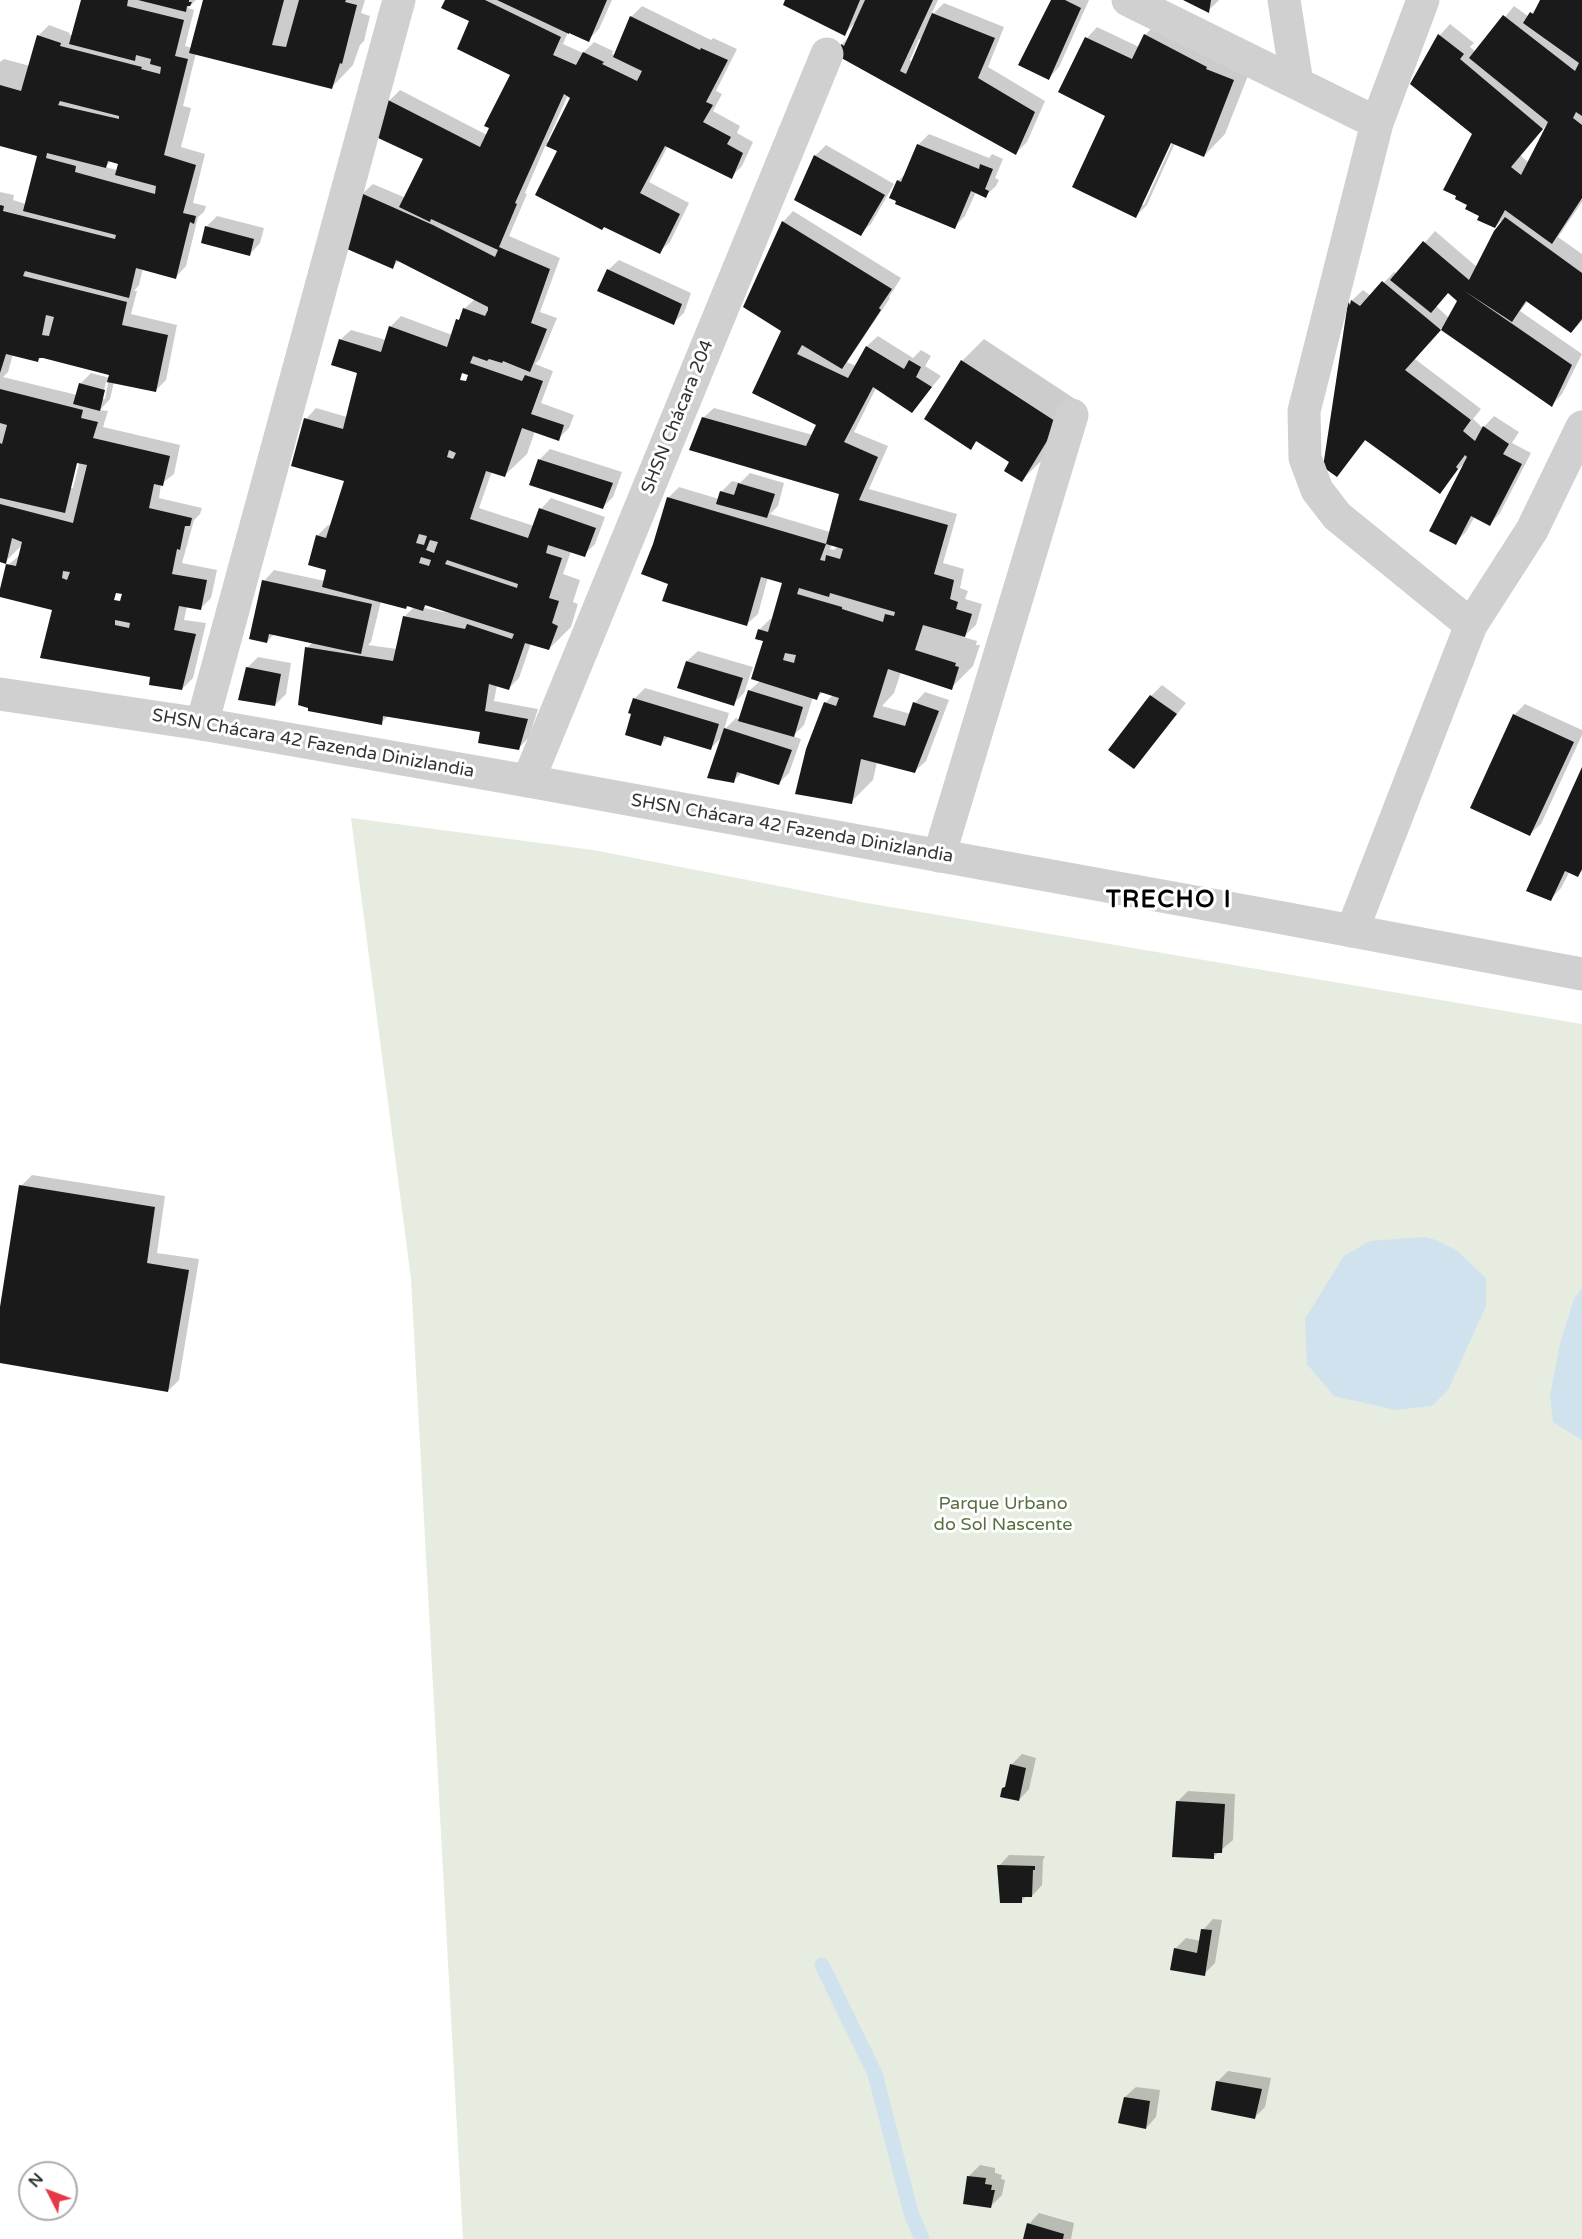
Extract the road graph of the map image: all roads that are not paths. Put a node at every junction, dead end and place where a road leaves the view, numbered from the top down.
1 (399, 0) edge
2 (1128, 0) edge
3 (1284, 0) edge
4 (1423, 0) edge
5 (827, 54) dead end
6 (1297, 83) junction
7 (1377, 123) junction
8 (1072, 415) dead end
9 (1582, 427) edge
10 (1471, 625) junction
11 (0, 694) edge
12 (202, 724) junction
13 (528, 781) junction
14 (939, 856) junction
15 (1352, 931) junction
16 (1582, 974) edge

1 - 12 street
2 - 6 street
3 - 6 street
4 - 7 street
5 - 13 street, SHSN Chácara 204
6 - 7 street
7 - 10 street
8 - 14 street
9 - 10 street
10 - 15 street
11 - 12 street, SHSN Chácara 42 Fazenda Dinizlandia
12 - 13 street, SHSN Chácara 42 Fazenda Dinizlandia
13 - 14 street, SHSN Chácara 42 Fazenda Dinizlandia
14 - 15 street, SHSN Chácara 42 Fazenda Dinizlandia
15 - 16 street, SHSN Chácara 42 Fazenda Dinizlandia

